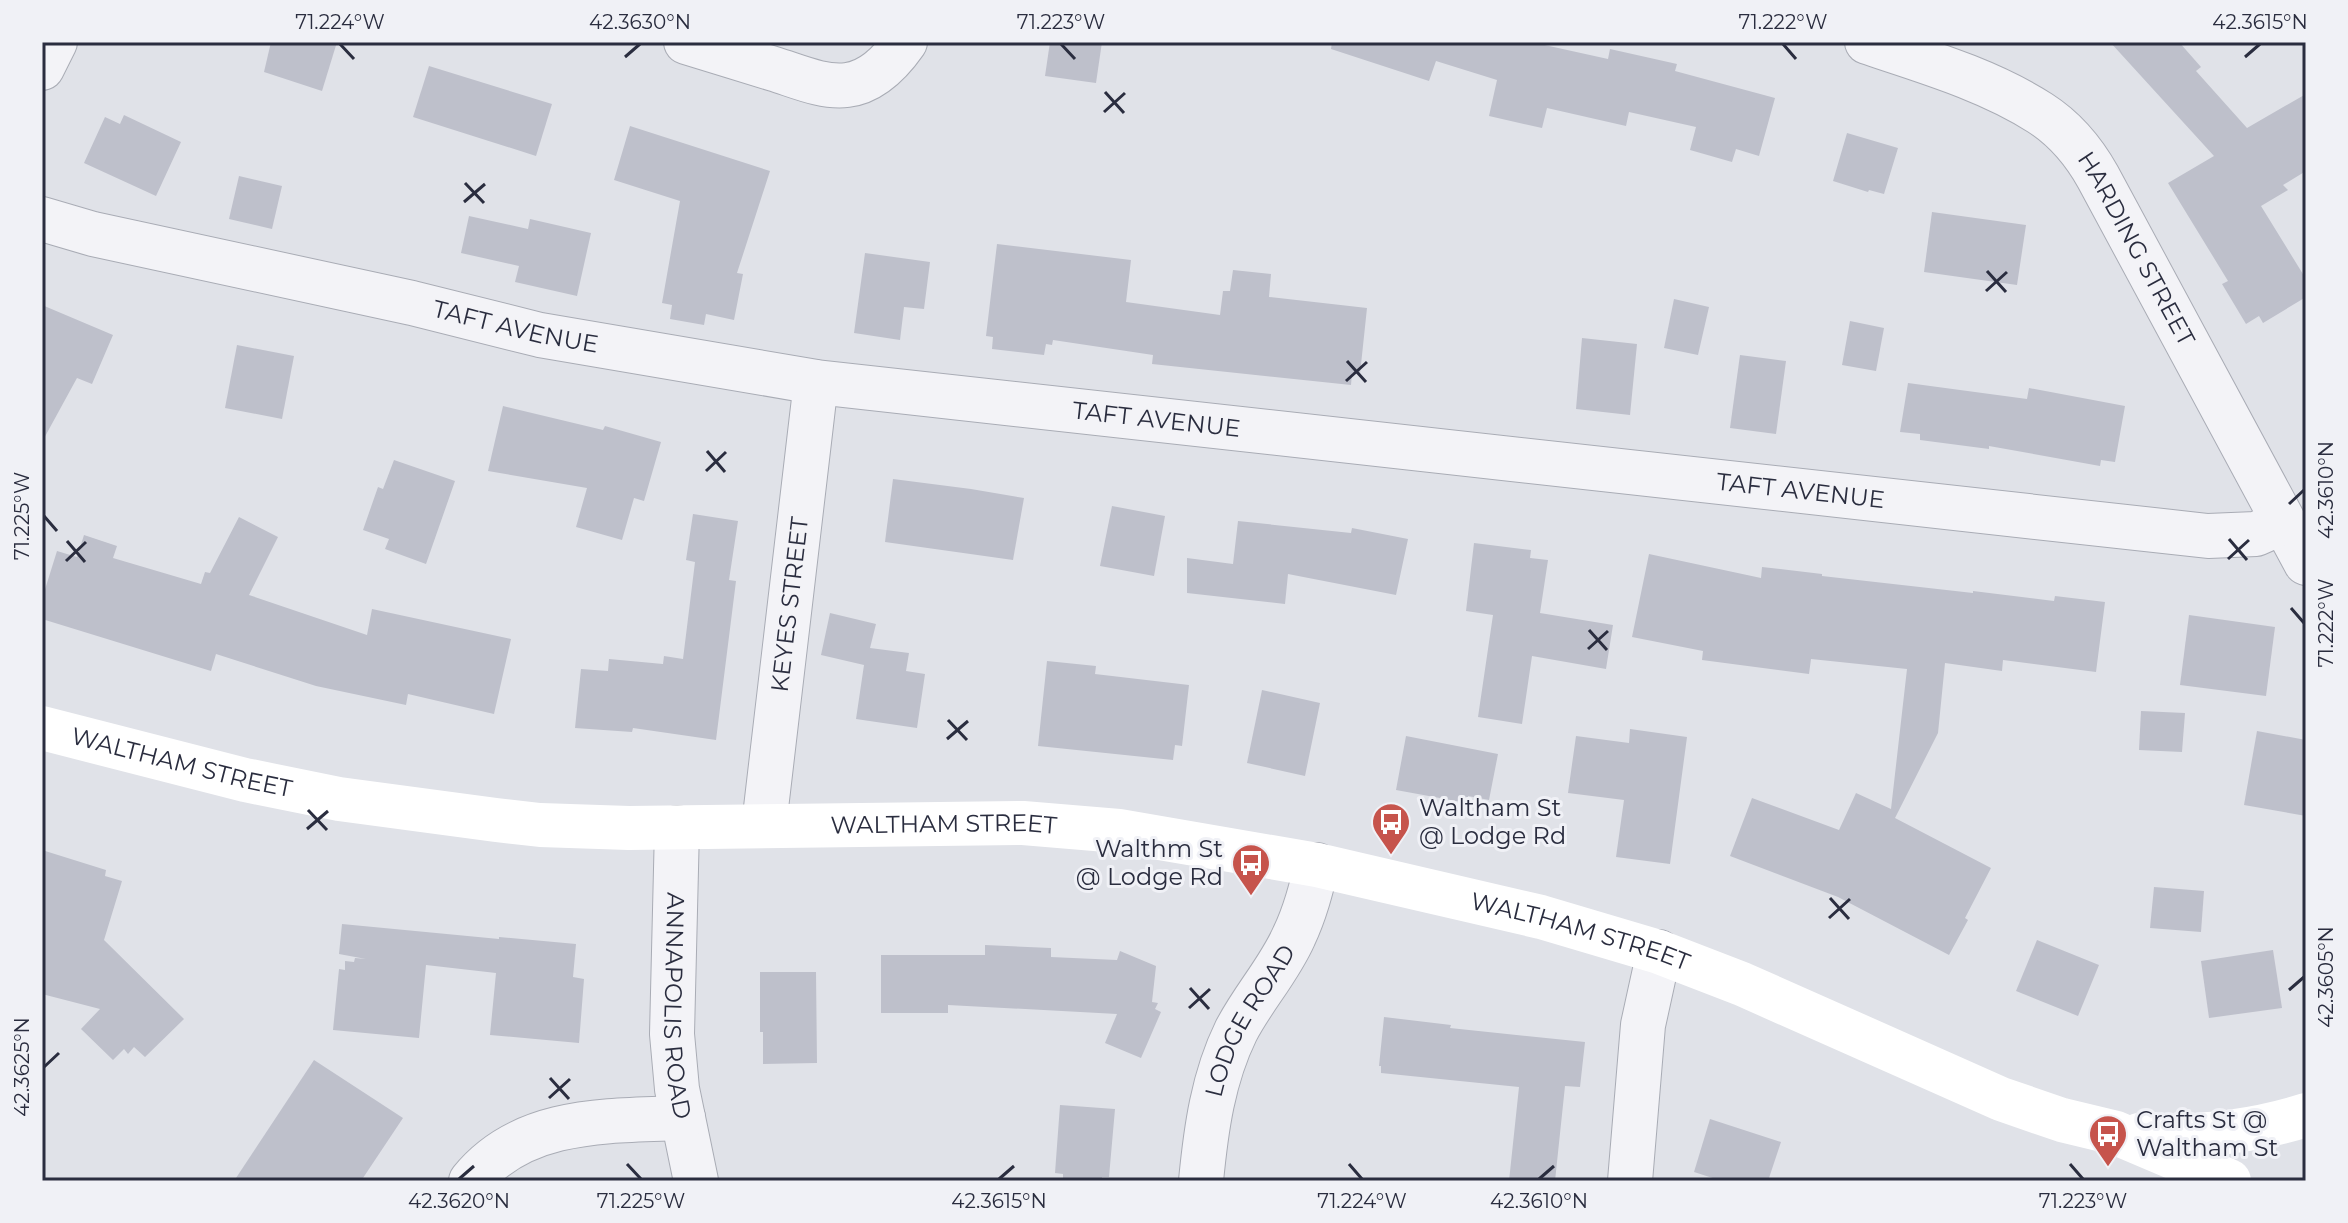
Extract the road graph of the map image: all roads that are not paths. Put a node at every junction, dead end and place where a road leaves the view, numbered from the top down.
1 (55, 42) edge
2 (686, 42) edge
3 (905, 42) edge
4 (1867, 42) edge
5 (42, 68) edge
6 (42, 219) edge
7 (816, 382) junction
8 (2283, 522) junction
9 (2306, 563) edge
10 (42, 728) edge
11 (764, 825) junction
12 (677, 828) junction
13 (1317, 865) junction
14 (1659, 952) junction
15 (2306, 1115) edge
16 (683, 1118) junction
17 (2116, 1133) junction
18 (471, 1181) edge
19 (696, 1181) edge
20 (1201, 1181) edge
21 (1630, 1181) edge
22 (2229, 1181) edge

1 - 5 street
2 - 3 street
4 - 8 street, HARDING STREET
6 - 7 street, TAFT AVENUE
7 - 8 street, TAFT AVENUE
7 - 11 street, KEYES STREET
8 - 9 street, HARDING STREET
10 - 12 main road, WALTHAM STREET
11 - 12 main road, WALTHAM STREET
11 - 13 main road, WALTHAM STREET
12 - 16 street, ANNAPOLIS ROAD
13 - 14 main road, WALTHAM STREET
13 - 20 street, LODGE ROAD
14 - 17 main road, WALTHAM STREET
14 - 21 street
15 - 17 main road
16 - 18 street
16 - 19 street, ANNAPOLIS ROAD
17 - 22 main road, WALTHAM STREET

